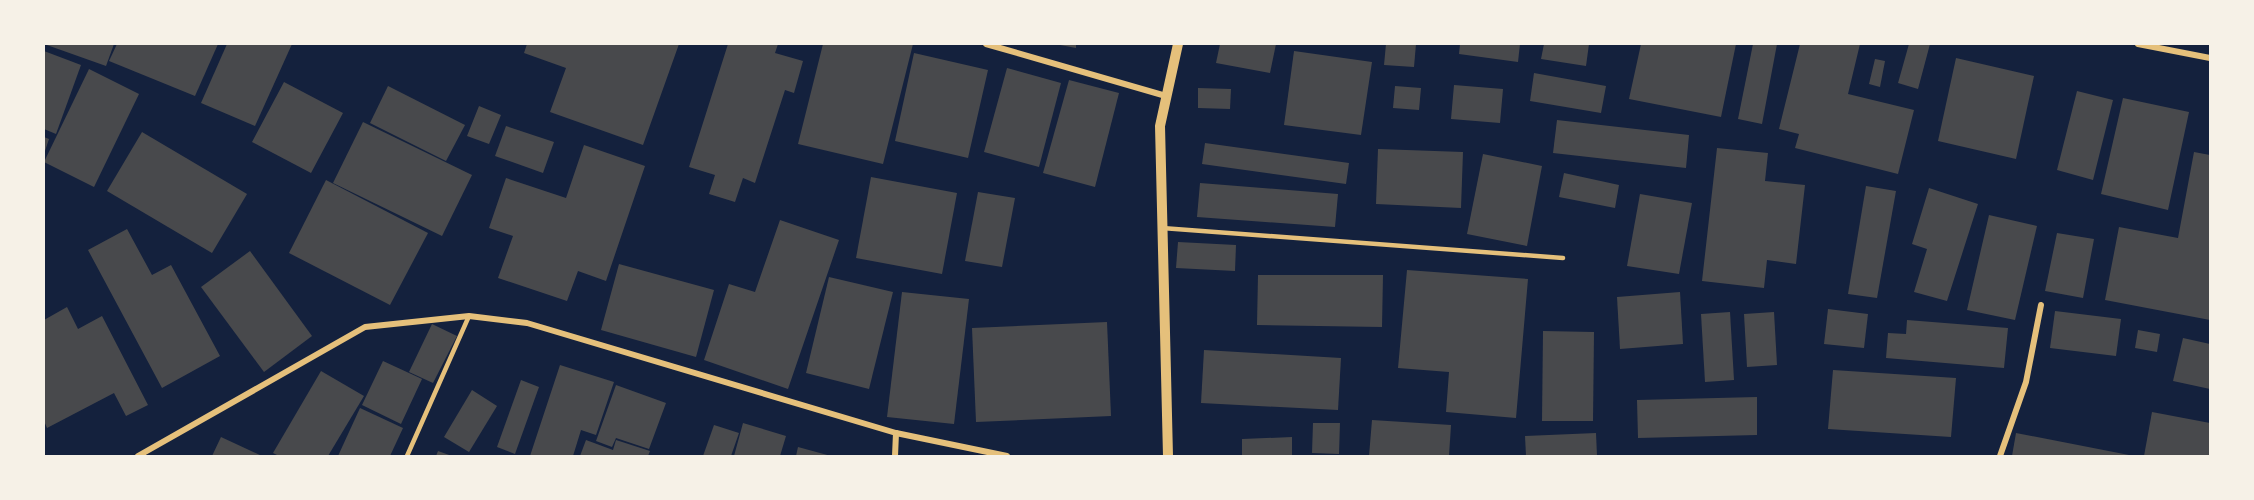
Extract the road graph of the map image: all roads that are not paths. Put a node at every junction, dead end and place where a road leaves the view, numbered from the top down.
1 (986, 44) edge
2 (1178, 44) edge
3 (2138, 44) edge
4 (2211, 58) edge
5 (1166, 96) junction
6 (1162, 228) junction
7 (1563, 258) dead end
8 (2041, 305) dead end
9 (469, 316) junction
10 (896, 433) junction
11 (138, 456) edge
12 (407, 456) edge
13 (895, 456) edge
14 (1008, 456) edge
15 (1168, 456) edge
16 (2000, 456) edge

1 - 5 street
2 - 5 street
3 - 4 street
5 - 6 street
6 - 7 lane
6 - 15 street
8 - 16 street
9 - 10 street
9 - 11 street
9 - 12 lane
10 - 13 street
10 - 14 street

